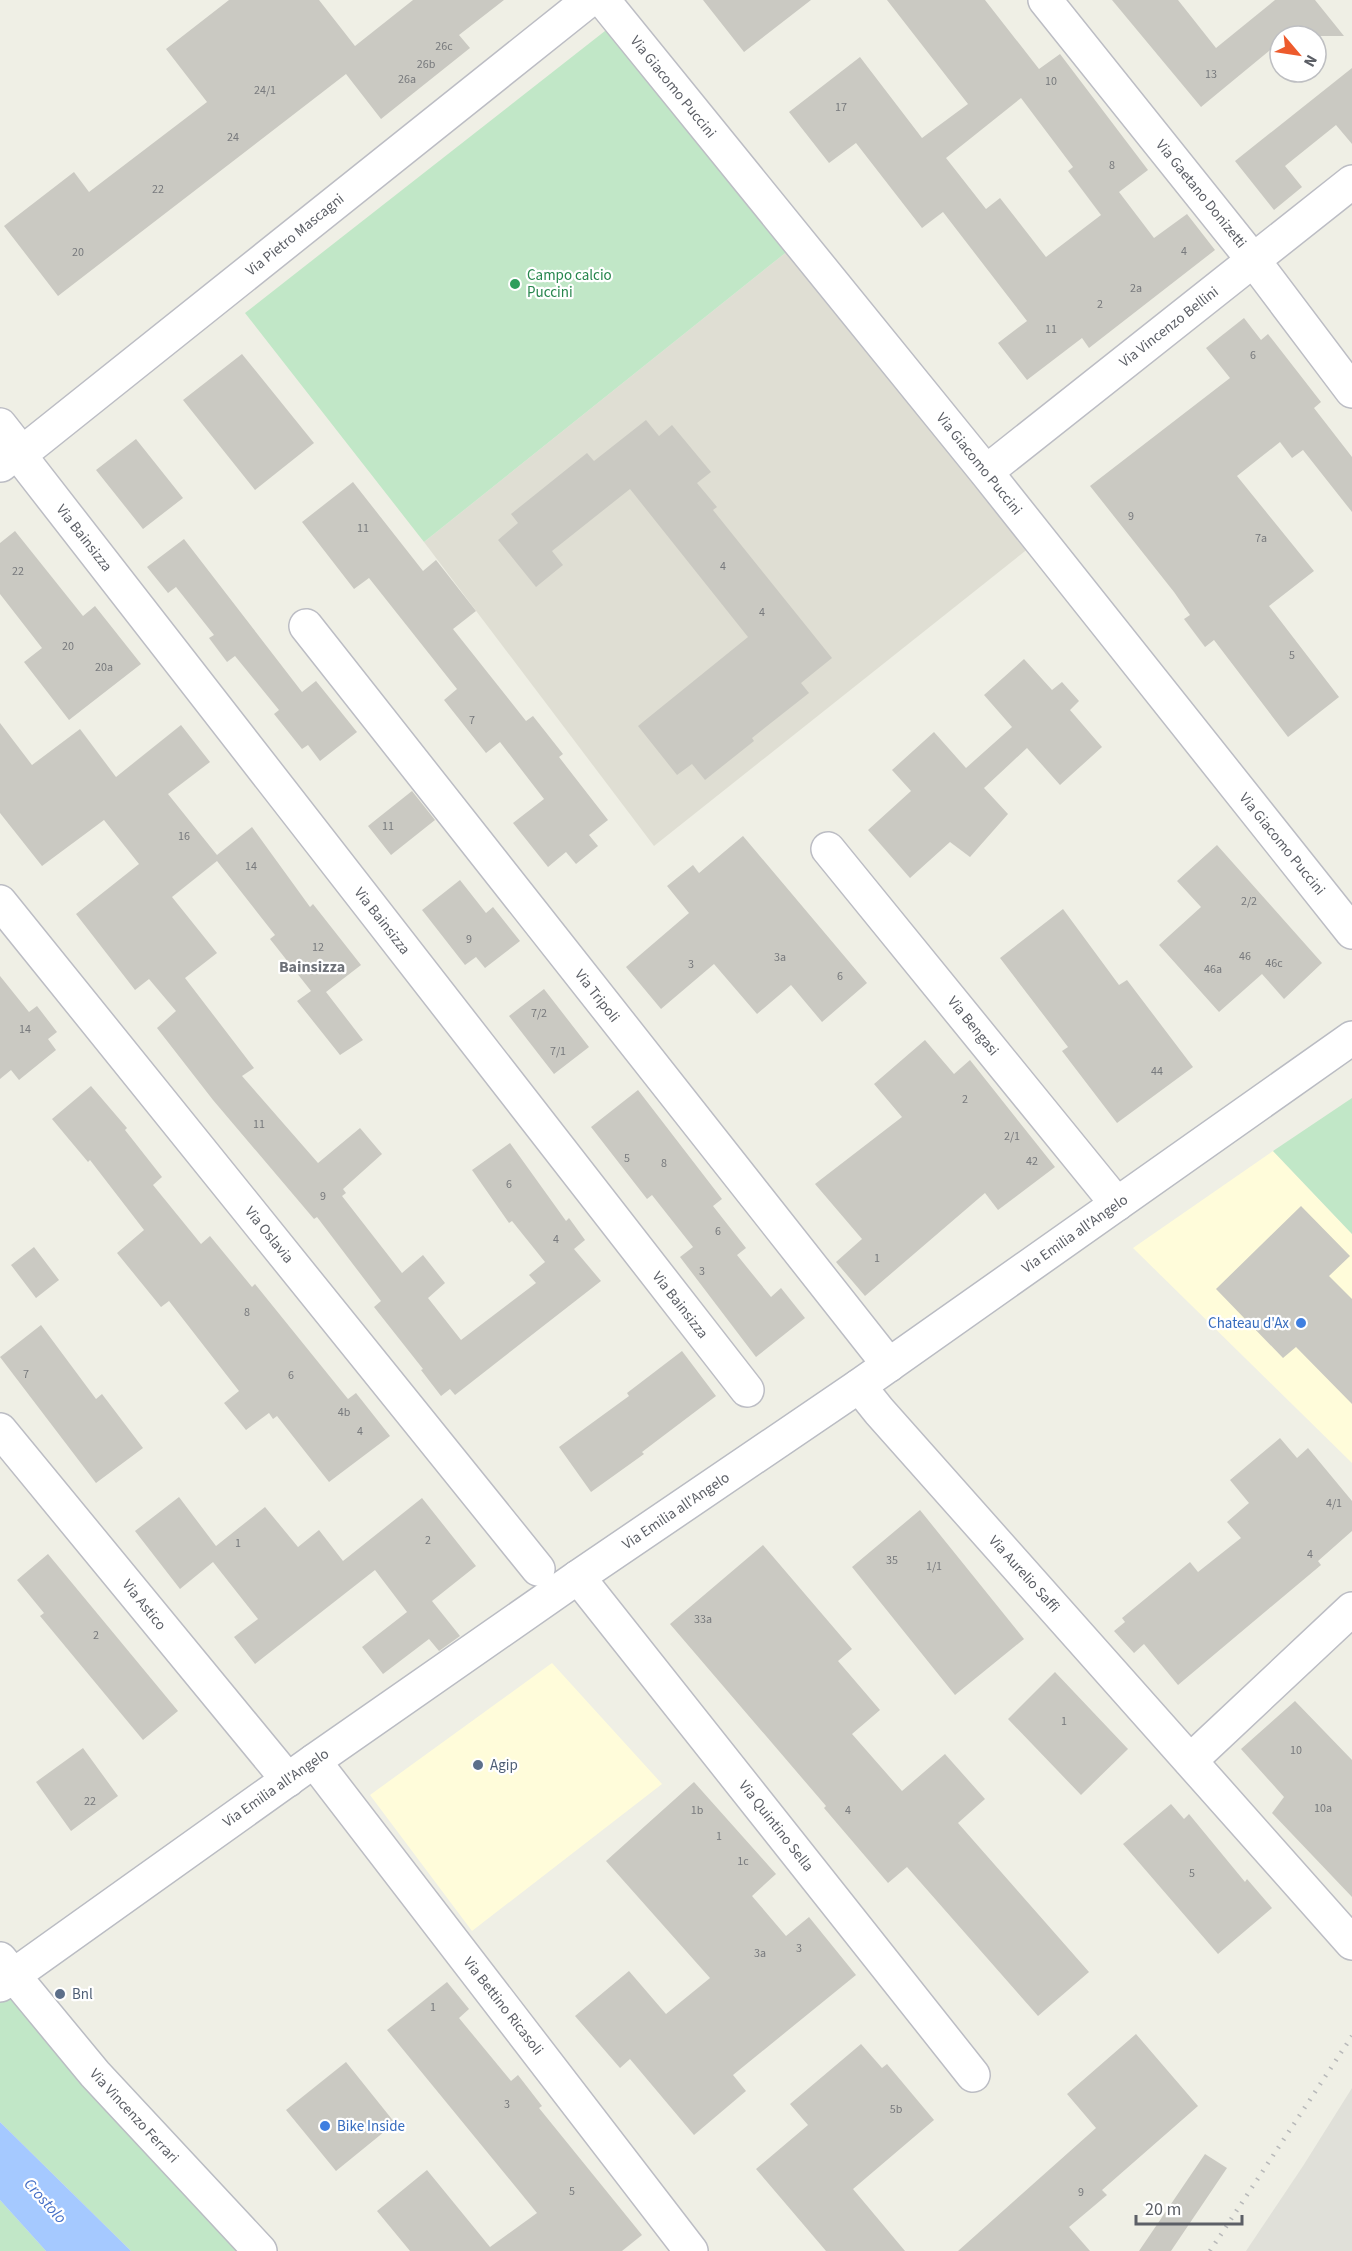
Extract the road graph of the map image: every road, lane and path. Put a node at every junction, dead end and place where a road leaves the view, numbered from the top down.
1 (589, 0) edge
2 (603, 0) edge
3 (1045, 0) edge
4 (1352, 182) edge
5 (1254, 261) junction
6 (1352, 391) edge
7 (0, 424) edge
8 (13, 457) edge
9 (986, 472) junction
10 (306, 626) dead end
11 (828, 849) dead end
12 (0, 902) edge
13 (1352, 932) edge
14 (1352, 1038) edge
15 (1117, 1204) junction
16 (889, 1365) junction
17 (859, 1386) junction
18 (747, 1390) dead end
19 (0, 1430) edge
20 (538, 1569) dead end
21 (578, 1577) junction
22 (1352, 1609) edge
23 (315, 1761) junction
24 (1190, 1761) junction
25 (288, 1780) junction
26 (1352, 1943) edge
27 (4, 1974) edge
28 (973, 2075) dead end
29 (260, 2251) edge
30 (691, 2251) edge

1 - 8 street, Via Pietro Mascagni
2 - 9 street, Via Giacomo Puccini
3 - 5 street, Via Gaetano Donizetti
4 - 5 street, Via Vincenzo Bellini
5 - 6 street, Via Gaetano Donizetti
5 - 9 street, Via Vincenzo Bellini
7 - 8 street, Via Bainsizza
8 - 18 street, Via Bainsizza
9 - 13 street, Via Giacomo Puccini
10 - 16 street, Via Tripoli
11 - 15 street, Via Bengasi
12 - 20 street, Via Oslavia
14 - 15 street, Via Emilia all'Angelo
15 - 16 street, Via Emilia all'Angelo
16 - 17 street, Via Emilia all'Angelo
17 - 21 street, Via Emilia all'Angelo
17 - 24 street, Via Aurelio Saffi
19 - 25 street, Via Astico
21 - 23 street, Via Emilia all'Angelo
21 - 28 street, Via Quintino Sella
22 - 24 street
23 - 25 street, Via Emilia all'Angelo
23 - 30 street, Via Bettino Ricasoli
24 - 26 street, Via Aurelio Saffi
25 - 27 street, Via Emilia all'Angelo
27 - 29 street, Via Vincenzo Ferrari

